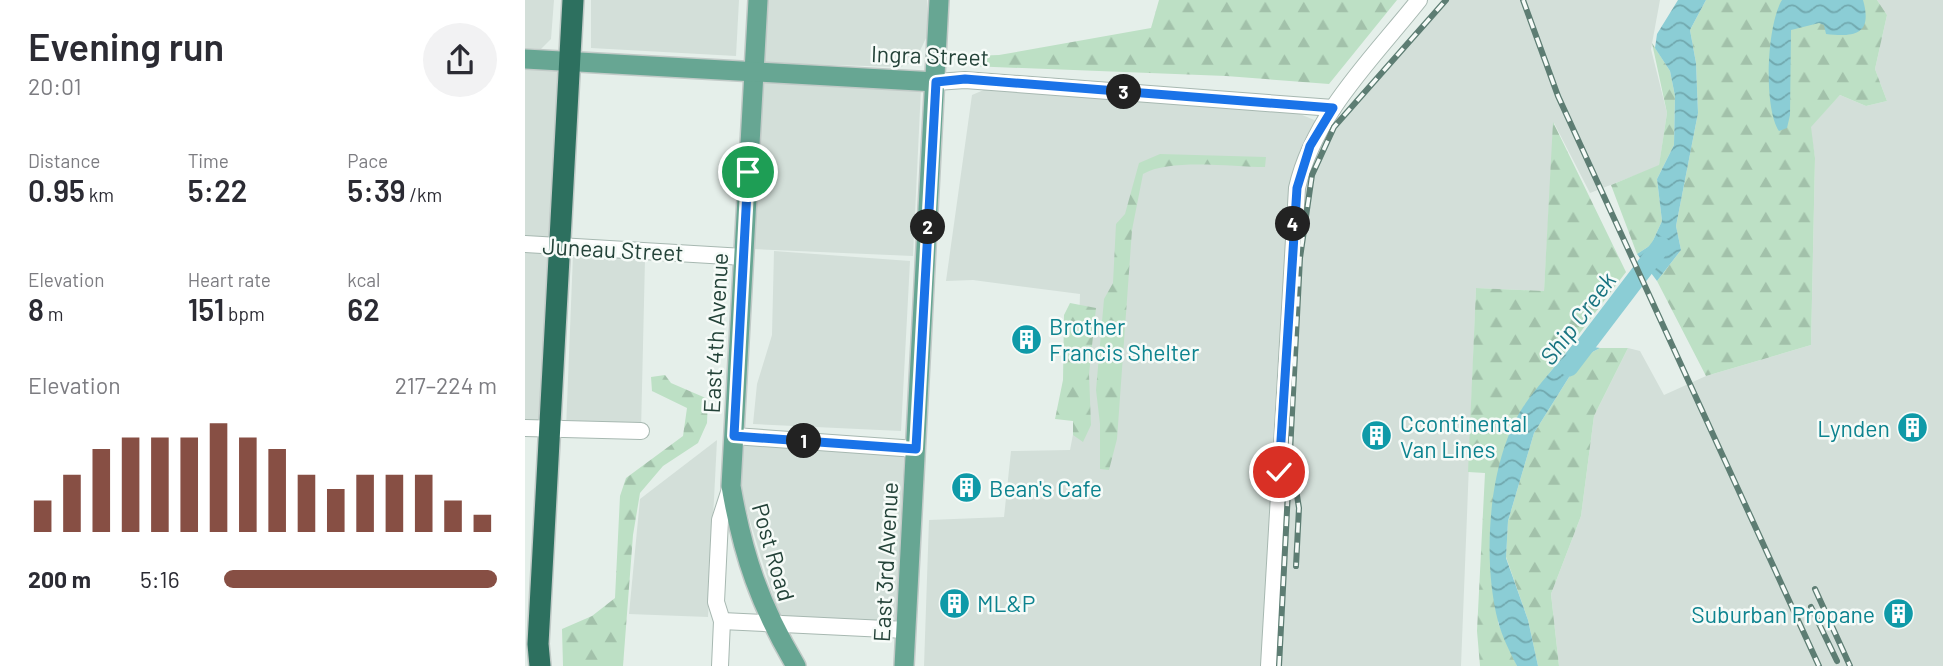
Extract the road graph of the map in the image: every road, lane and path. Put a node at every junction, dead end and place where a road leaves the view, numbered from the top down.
1 (573, 0) edge
2 (758, 0) edge
3 (939, 0) edge
4 (1419, 0) edge
5 (938, 36) junction
6 (525, 59) edge
7 (570, 61) junction
8 (754, 72) junction
9 (896, 79) junction
10 (936, 82) junction
11 (1333, 108) junction
12 (525, 244) edge
13 (560, 246) junction
14 (744, 257) junction
15 (525, 428) edge
16 (550, 428) junction
17 (641, 431) dead end
18 (734, 436) junction
19 (916, 449) junction
20 (731, 486) junction
21 (722, 621) junction
22 (771, 623) junction
23 (906, 630) junction
24 (540, 666) edge
25 (720, 666) edge
26 (793, 666) edge
27 (904, 666) edge
28 (1269, 666) edge

1 - 7 highway
2 - 8 main road, East 4th Avenue
3 - 5 main road, East 3rd Avenue
4 - 11 street
5 - 9 main road
5 - 10 main road, East 3rd Avenue
6 - 7 main road, Ingra Street
7 - 8 main road, Ingra Street
7 - 13 highway
8 - 9 main road, Ingra Street
8 - 14 main road, East 4th Avenue
9 - 10 main road, Ingra Street
10 - 11 street, Ingra Street
10 - 19 main road, East 3rd Avenue
11 - 28 street
12 - 13 street, Juneau Street
13 - 14 street, Juneau Street
13 - 16 highway
14 - 18 main road, East 4th Avenue
15 - 16 street
16 - 17 street
16 - 24 highway
18 - 19 street
18 - 20 main road, East 4th Avenue
19 - 23 main road, East 3rd Avenue
20 - 21 street, East 4th Avenue
20 - 22 main road, Post Road
21 - 22 street
21 - 25 street, East 4th Avenue
22 - 23 street
22 - 26 main road, Post Road
23 - 27 main road, East 3rd Avenue

